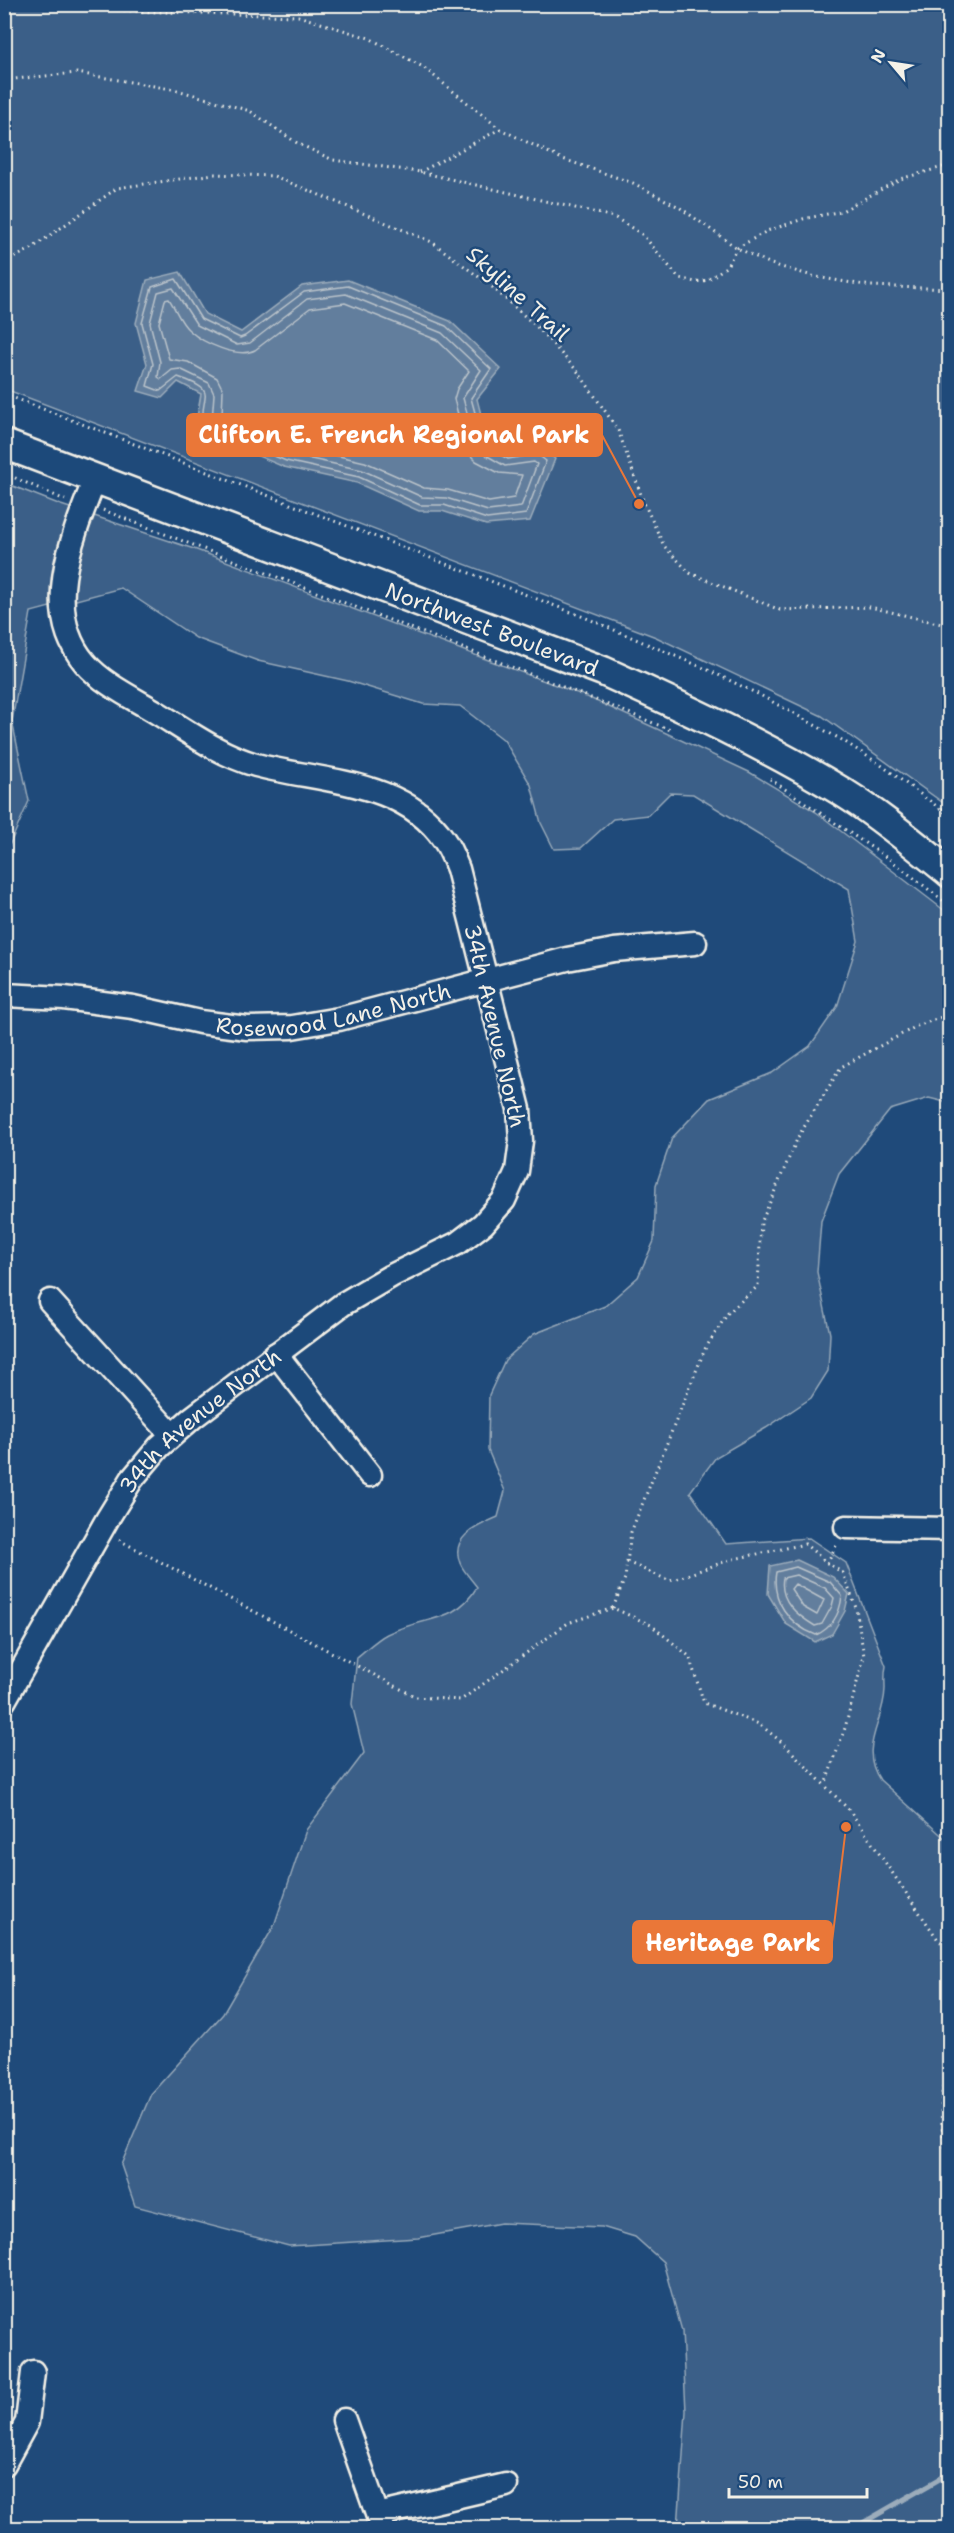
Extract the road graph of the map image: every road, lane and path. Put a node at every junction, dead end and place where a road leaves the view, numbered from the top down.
1 (4, 6) edge
2 (4, 80) edge
3 (500, 129) junction
4 (950, 165) edge
5 (420, 172) junction
6 (737, 248) junction
7 (4, 263) edge
8 (950, 289) edge
9 (4, 394) edge
10 (4, 444) edge
11 (4, 473) edge
12 (95, 479) junction
13 (84, 508) junction
14 (950, 626) edge
15 (682, 735) dead end
16 (768, 778) dead end
17 (950, 803) edge
18 (941, 810) junction
19 (950, 816) edge
20 (950, 873) edge
21 (950, 906) edge
22 (695, 943) dead end
23 (486, 981) junction
24 (4, 994) edge
25 (950, 1014) edge
26 (50, 1301) dead end
27 (276, 1354) junction
28 (172, 1436) junction
29 (370, 1475) dead end
30 (846, 1527) dead end
31 (950, 1529) edge
32 (101, 1530) junction
33 (627, 1562) junction
34 (613, 1608) junction
35 (4, 1701) edge
36 (825, 1785) junction
37 (950, 1947) edge
38 (950, 2051) edge
39 (950, 2159) edge
40 (33, 2372) dead end
41 (344, 2420) dead end
42 (4, 2464) edge
43 (506, 2485) dead end
44 (380, 2522) edge

1 - 3 path
2 - 5 path
3 - 5 path
3 - 6 path
4 - 6 path
5 - 6 path
6 - 8 path
7 - 14 path, Skyline Trail
9 - 18 path
10 - 12 main road, Northwest Boulevard
11 - 13 path
12 - 13 street, 34th Avenue North
12 - 20 main road, Northwest Boulevard
13 - 15 path
13 - 23 street, 34th Avenue North
16 - 21 path
17 - 18 path
18 - 19 path
22 - 23 street, Rosewood Lane North
23 - 24 street, Rosewood Lane North
23 - 27 street, 34th Avenue North
25 - 33 path
26 - 28 street
27 - 28 street, 34th Avenue North
27 - 29 street
28 - 32 street, 34th Avenue North
30 - 31 street
32 - 34 path
32 - 35 street, 34th Avenue North
33 - 34 path
33 - 36 path
34 - 36 path
36 - 37 path
38 - 39 path
40 - 42 street
41 - 44 street
43 - 44 street

